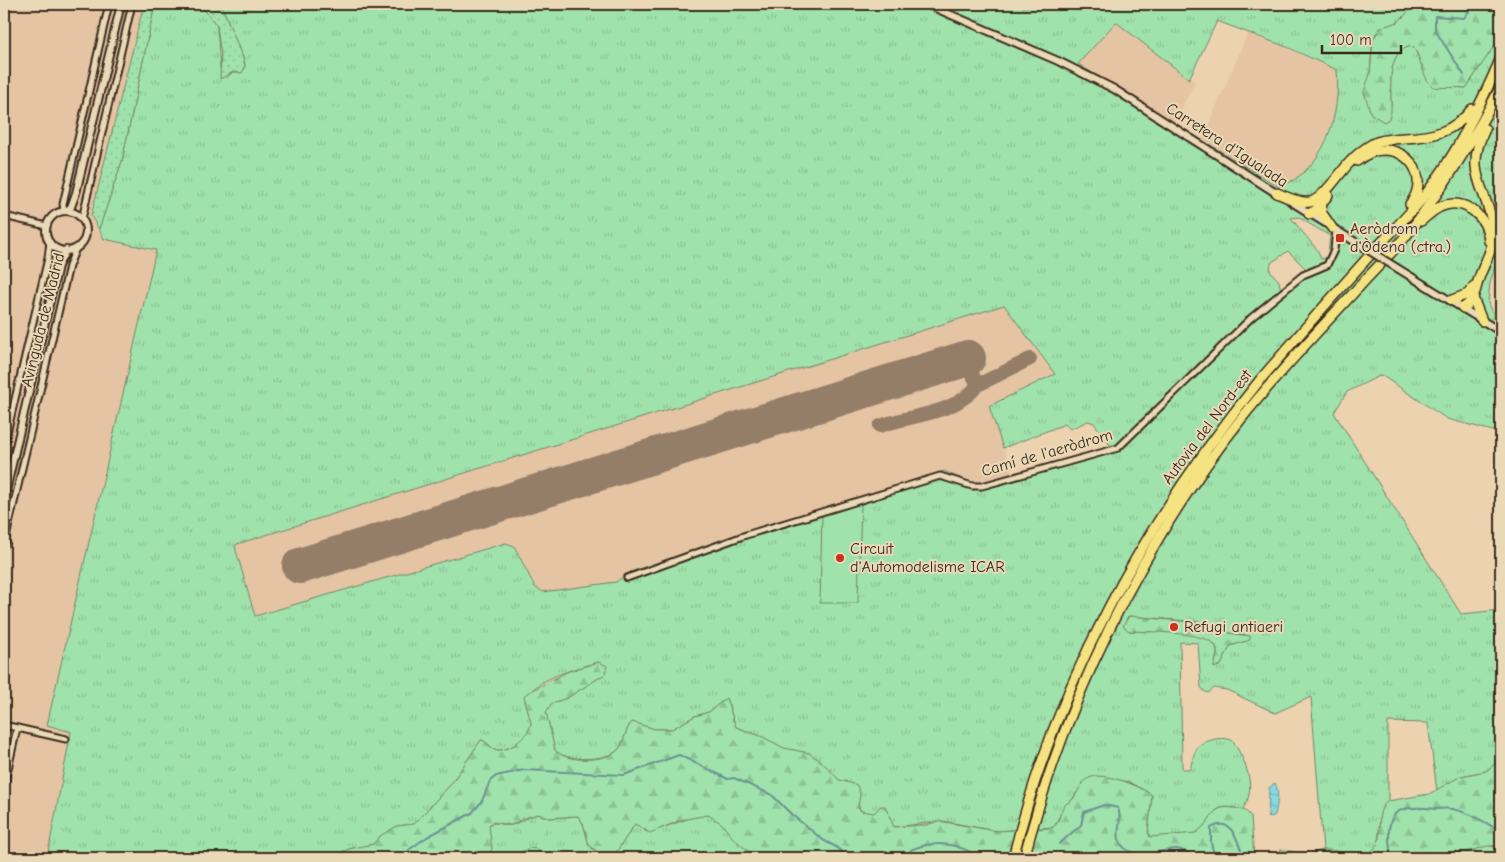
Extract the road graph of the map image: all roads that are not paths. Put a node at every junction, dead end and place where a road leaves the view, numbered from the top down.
1 (109, 4) edge
2 (121, 4) edge
3 (132, 4) edge
4 (926, 4) edge
5 (1501, 58) edge
6 (1501, 86) edge
7 (1483, 95) junction
8 (1501, 96) edge
9 (76, 193) junction
10 (1277, 193) junction
11 (1318, 202) junction
12 (65, 211) junction
13 (1309, 214) junction
14 (4, 216) edge
15 (80, 217) junction
16 (47, 226) junction
17 (1334, 229) junction
18 (1405, 237) junction
19 (52, 244) junction
20 (76, 248) junction
21 (66, 250) junction
22 (1369, 255) junction
23 (1488, 257) junction
24 (58, 266) junction
25 (1471, 296) junction
26 (1452, 300) junction
27 (1463, 308) junction
28 (1482, 321) junction
29 (1501, 332) edge
30 (4, 446) edge
31 (4, 499) edge
32 (4, 546) edge
33 (628, 578) dead end
34 (4, 726) edge
35 (18, 728) junction
36 (66, 739) dead end
37 (4, 787) edge
38 (1013, 858) edge
39 (1024, 858) edge

1 - 12 street
2 - 9 street
3 - 15 street
4 - 10 street, Carretera d'Igualada
5 - 7 highway, Autovia del Nord-est
6 - 18 highway, Autovia del Nord-est
7 - 11 highway
7 - 22 highway, Autovia del Nord-est
8 - 23 highway
9 - 12 street
9 - 15 street
10 - 11 highway
10 - 13 street, Carretera d'Igualada
11 - 13 highway
11 - 17 highway
11 - 22 highway
12 - 15 street
12 - 16 street
13 - 17 street, Carretera d'Igualada
14 - 16 street
15 - 20 street
16 - 19 street
17 - 26 street, Carretera d'Igualada, bridge
17 - 33 street, Camí de l'aeròdrom
18 - 23 highway
18 - 39 highway, Autovia del Nord-est
19 - 21 street
19 - 24 street, Avinguda de Madrid
19 - 30 street, Avinguda de Madrid
20 - 21 street
20 - 32 street, Avinguda de Madrid
21 - 24 street, Avinguda de Madrid
22 - 38 highway, Autovia del Nord-est
23 - 25 highway
24 - 31 street, Avinguda de Madrid
25 - 26 highway
25 - 27 highway
25 - 28 highway
26 - 27 street, Carretera d'Igualada
27 - 28 street, Carretera d'Igualada
28 - 29 street, Carretera d'Igualada
34 - 35 street
35 - 36 street
35 - 37 street

